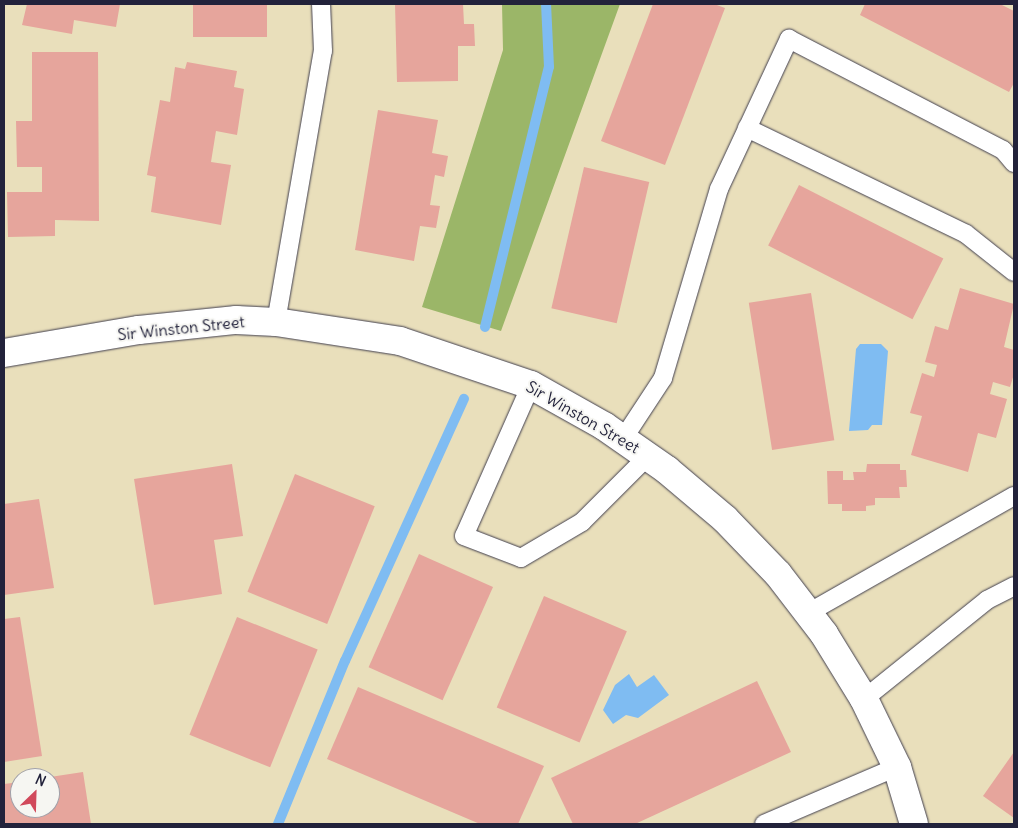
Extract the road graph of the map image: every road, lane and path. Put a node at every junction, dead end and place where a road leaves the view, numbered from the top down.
1 (320, 4) edge
2 (747, 128) junction
3 (1014, 163) edge
4 (1014, 272) edge
5 (276, 322) junction
6 (4, 353) edge
7 (531, 385) junction
8 (622, 438) junction
9 (648, 456) junction
10 (1014, 496) edge
11 (1014, 586) edge
12 (808, 613) junction
13 (864, 699) junction
14 (897, 767) junction
15 (764, 824) edge
16 (914, 824) edge

1 - 5 lane
2 - 3 lane
2 - 4 lane
2 - 8 lane
5 - 6 street, Sir Winston Street
5 - 7 street, Sir Winston Street
7 - 8 street, Sir Winston Street
7 - 9 lane
8 - 9 street, Sir Winston Street
9 - 12 street, Sir Winston Street
10 - 12 lane
11 - 13 lane
12 - 13 street, Sir Winston Street
13 - 14 street, Sir Winston Street
14 - 15 lane
14 - 16 street, Sir Winston Street

